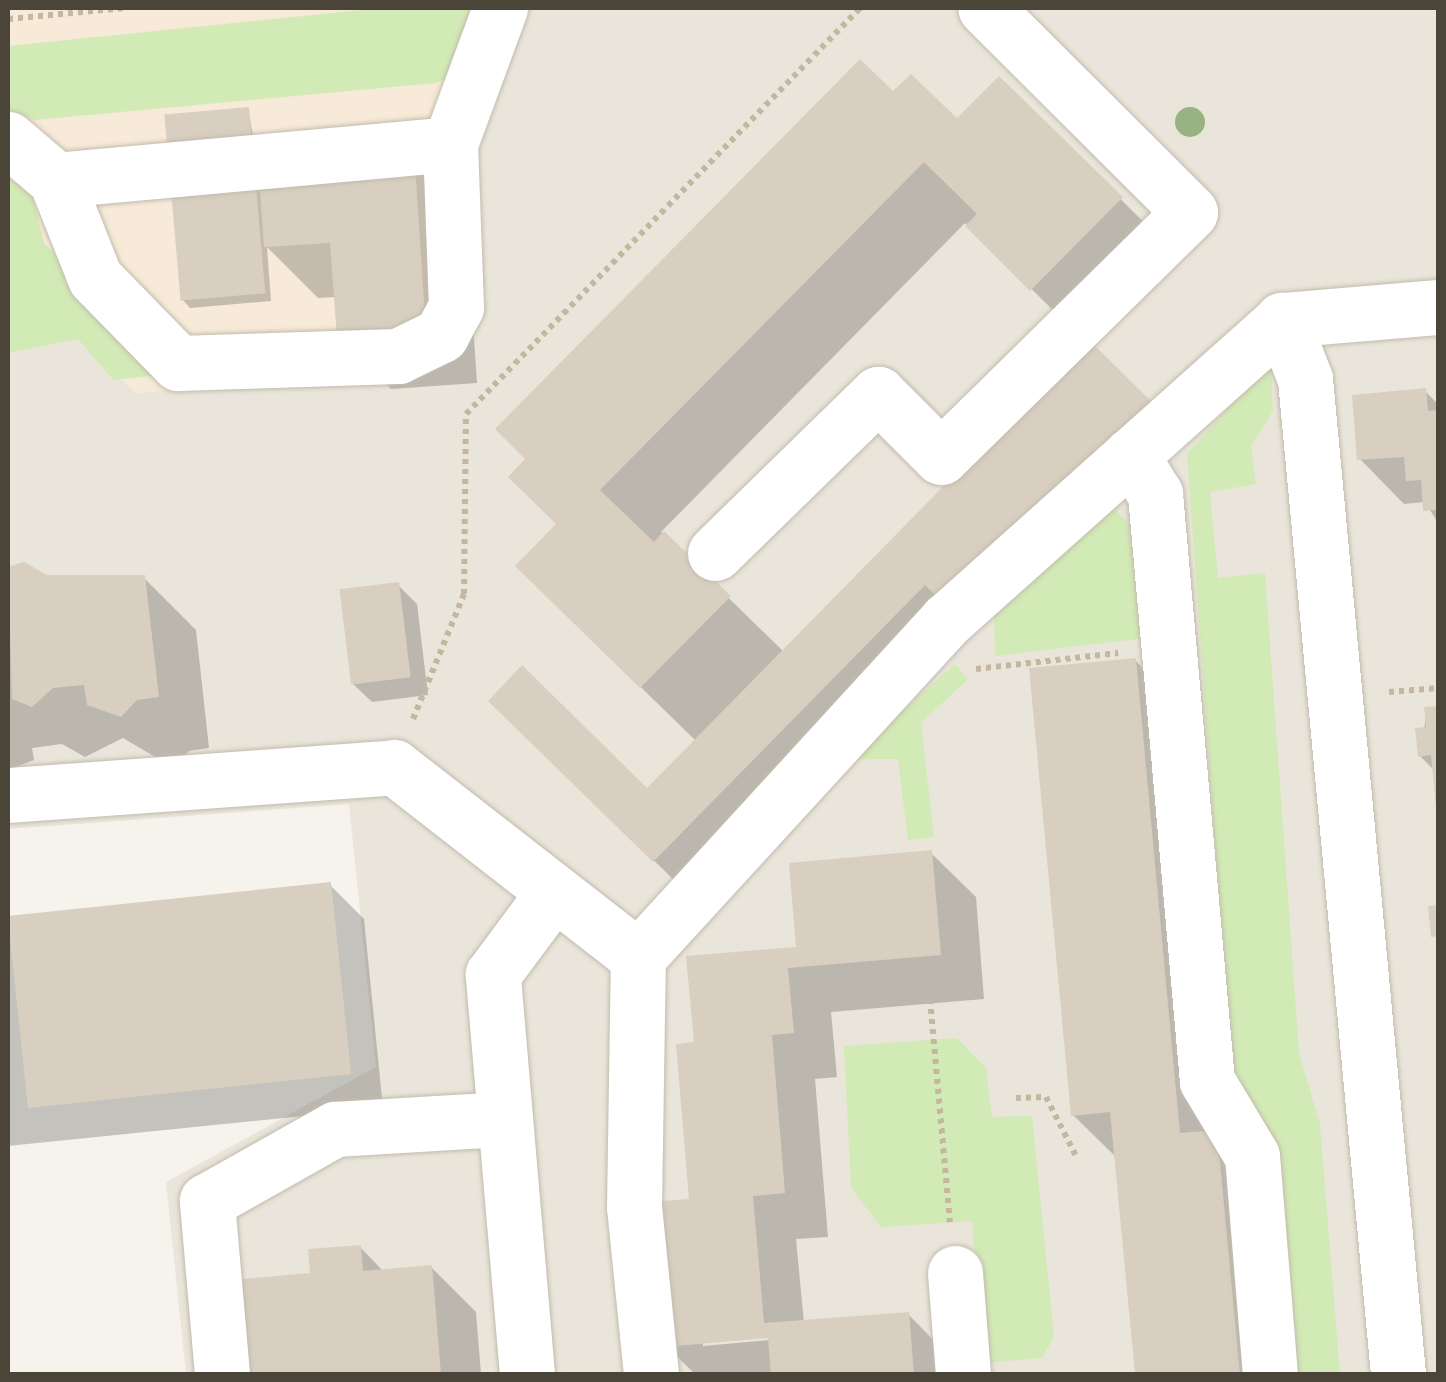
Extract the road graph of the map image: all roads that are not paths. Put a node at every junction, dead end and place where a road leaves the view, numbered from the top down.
1 (500, 8) edge
2 (985, 8) edge
3 (8, 138) edge
4 (450, 144) junction
5 (56, 180) junction
6 (1438, 307) edge
7 (1282, 320) junction
8 (1131, 455) junction
9 (716, 553) dead end
10 (8, 795) edge
11 (554, 892) junction
12 (638, 957) junction
13 (505, 1119) junction
14 (954, 1273) road end
15 (222, 1374) edge
16 (526, 1374) edge
17 (651, 1374) edge
18 (963, 1374) edge
19 (1270, 1374) edge
20 (1398, 1374) edge

1 - 4 lane
2 - 9 lane
3 - 5 lane
4 - 5 lane
4 - 5 lane
6 - 7 lane
7 - 8 lane
7 - 20 lane
8 - 12 lane
8 - 19 lane
10 - 11 lane
11 - 12 lane
11 - 13 lane
12 - 17 lane
13 - 15 lane
13 - 16 lane
14 - 18 lane

